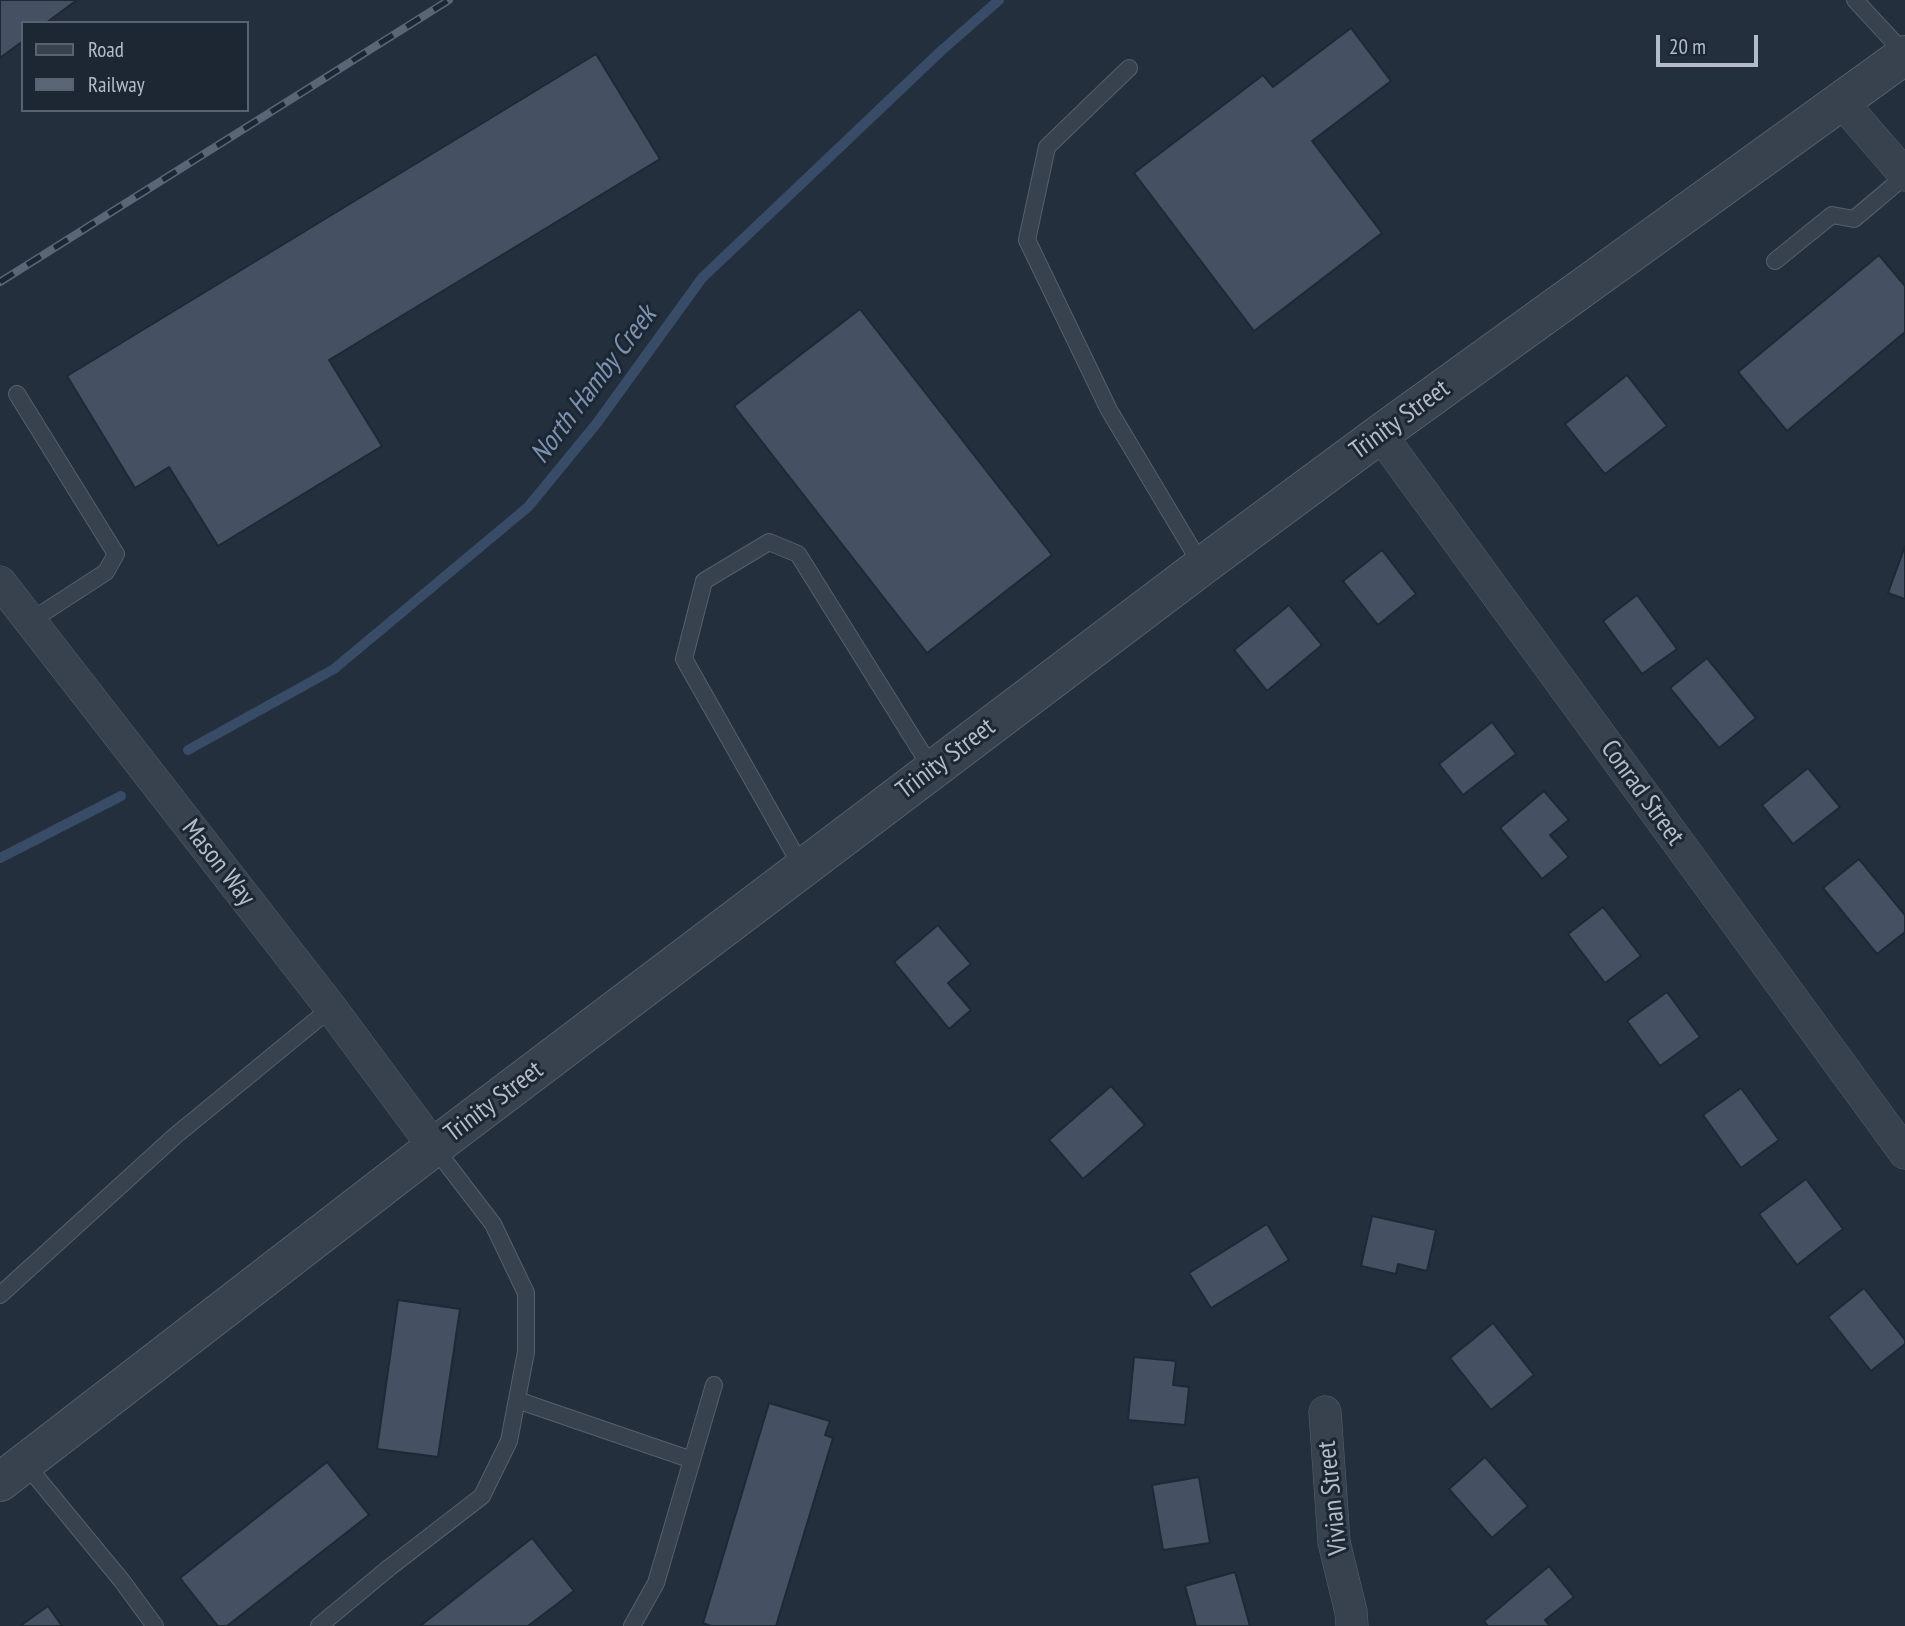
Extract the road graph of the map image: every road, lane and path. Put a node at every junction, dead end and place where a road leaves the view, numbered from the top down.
1 (1855, 0) edge
2 (1905, 54) edge
3 (1129, 68) dead end
4 (1842, 101) junction
5 (1905, 175) edge
6 (1775, 261) dead end
7 (17, 394) dead end
8 (1380, 434) junction
9 (1202, 566) junction
10 (0, 582) edge
11 (29, 622) junction
12 (932, 769) junction
13 (803, 869) junction
14 (331, 1007) junction
15 (434, 1147) junction
16 (1905, 1153) edge
17 (0, 1295) edge
18 (714, 1385) dead end
19 (517, 1400) junction
20 (1325, 1412) dead end
21 (692, 1460) junction
22 (12, 1472) edge
23 (155, 1626) edge
24 (319, 1626) edge
25 (632, 1626) edge
26 (1352, 1626) edge

1 - 2 lane
2 - 4 street, Trinity Street
3 - 9 lane
4 - 5 street
4 - 8 street, Trinity Street
5 - 6 lane
7 - 11 lane
8 - 9 street, Trinity Street
8 - 16 street, Conrad Street
9 - 12 street, Trinity Street
10 - 11 street, Mason Way
11 - 14 street, Mason Way
12 - 13 street, Trinity Street
12 - 13 lane
13 - 15 street, Trinity Street
14 - 15 street, Mason Way
14 - 17 lane
15 - 19 lane
15 - 22 street, Trinity Street
18 - 21 lane
19 - 21 lane
19 - 24 lane
20 - 26 street, Vivian Street
21 - 25 lane
22 - 23 lane

